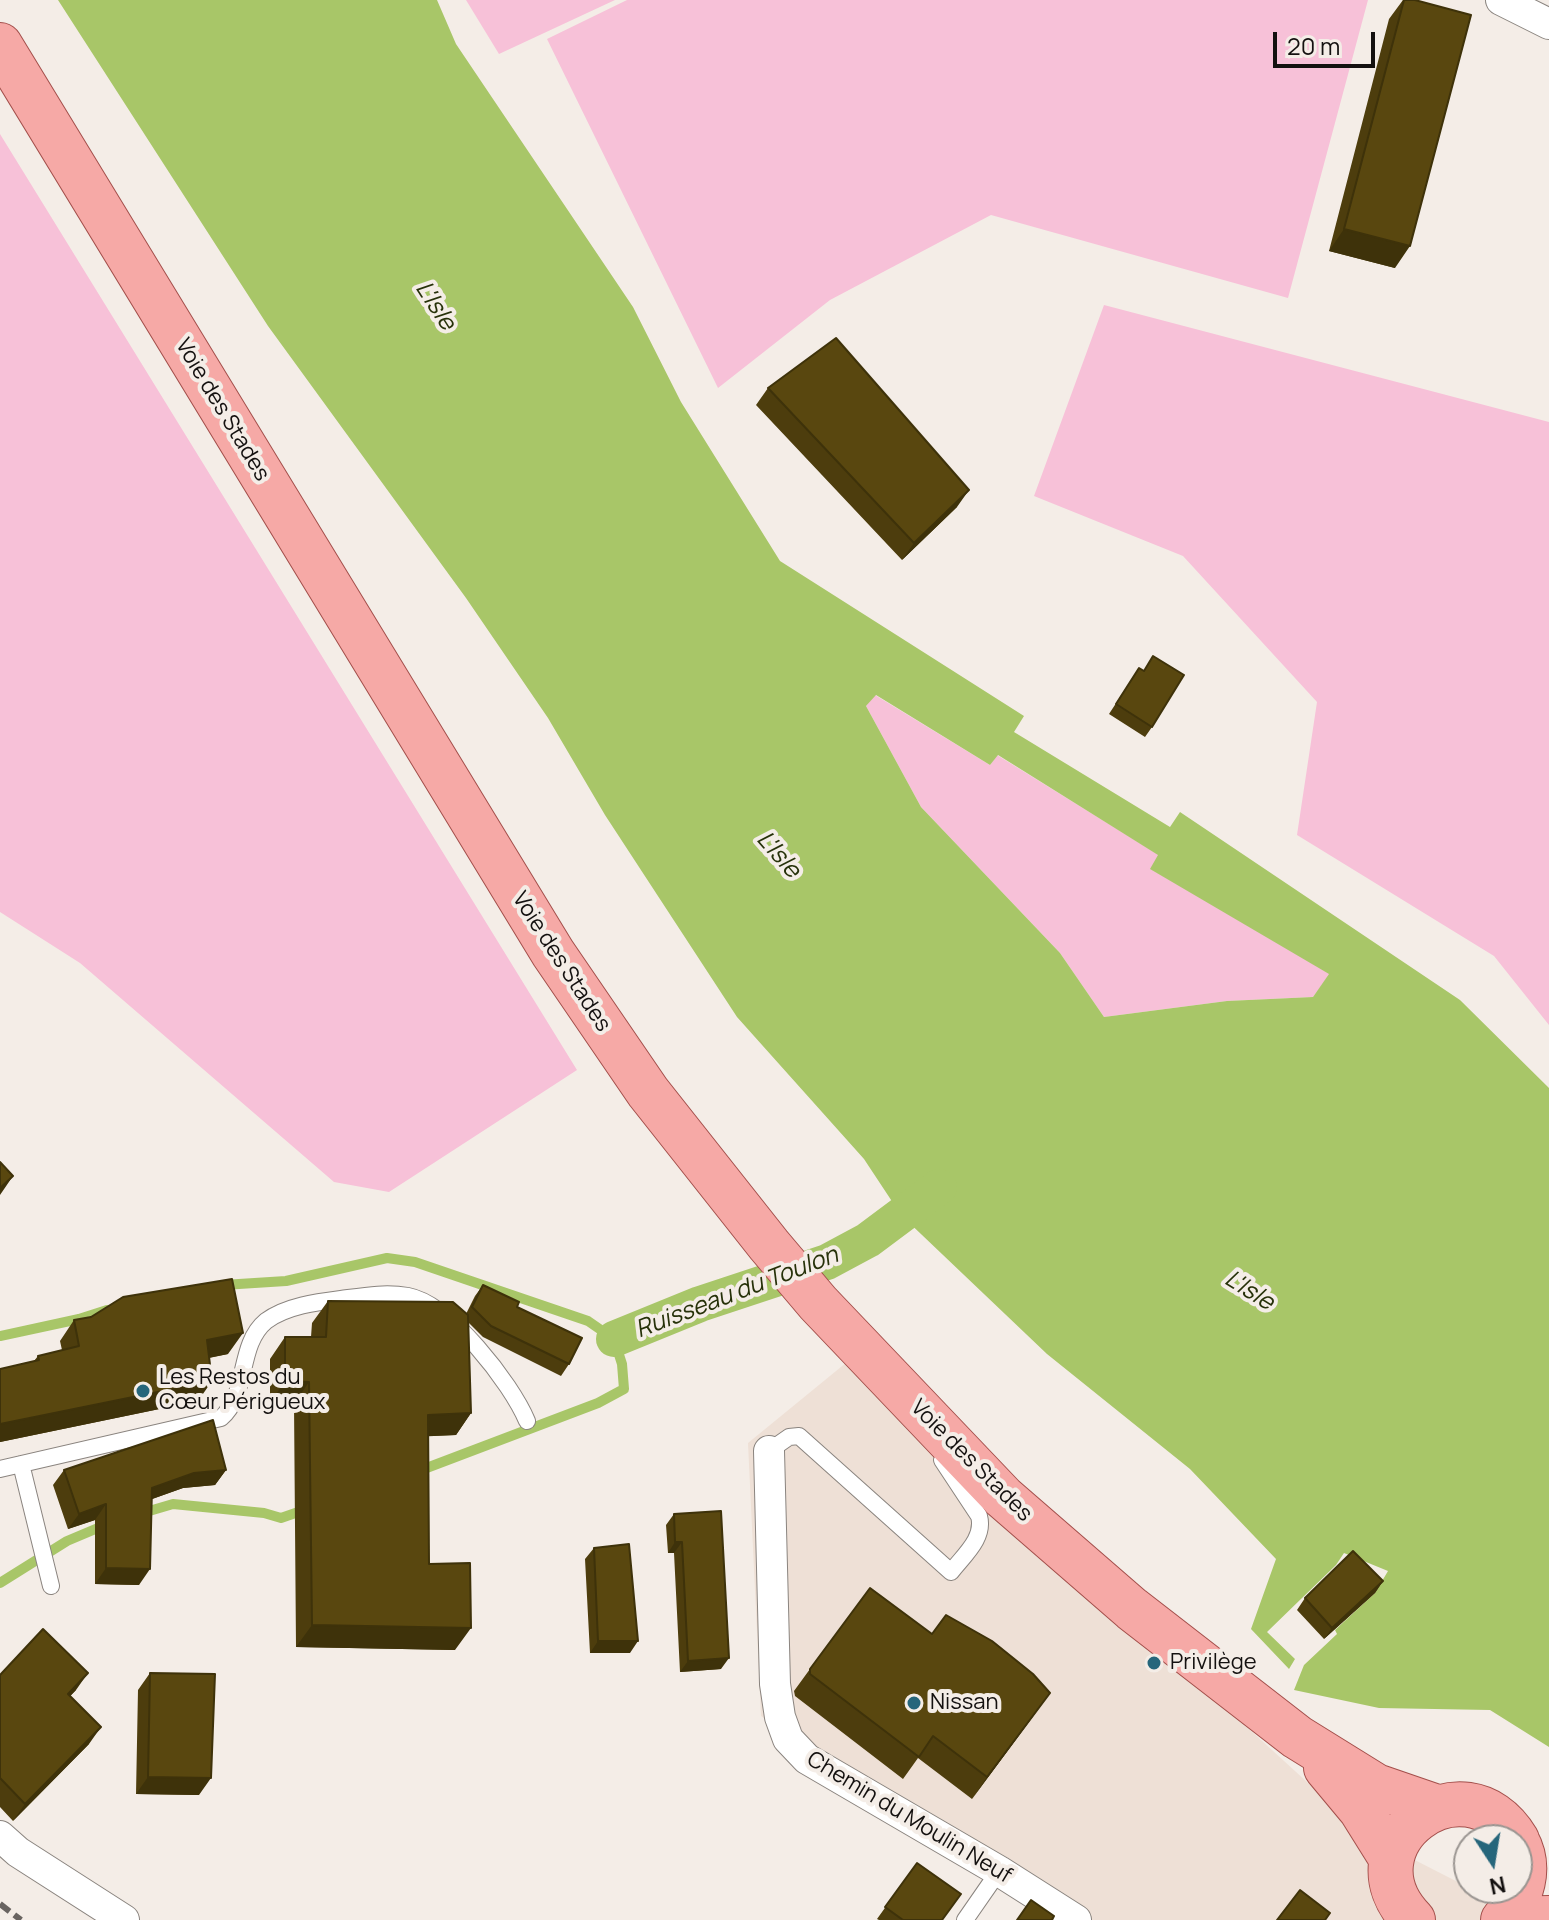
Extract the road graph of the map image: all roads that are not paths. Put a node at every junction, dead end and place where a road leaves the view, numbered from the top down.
1 (1501, 0) edge
2 (1549, 24) edge
3 (0, 45) edge
4 (886, 1375) junction
5 (527, 1421) dead end
6 (769, 1451) joint
7 (21, 1464) junction
8 (0, 1469) edge
9 (50, 1581) dead end
10 (1297, 1737) junction
11 (1437, 1807) junction
12 (1505, 1824) edge
13 (0, 1836) edge
14 (1391, 1858) junction
15 (999, 1871) junction
16 (1515, 1904) edge
17 (1404, 1917) edge
18 (1549, 1918) edge
19 (124, 1920) edge
20 (965, 1920) edge
21 (1076, 1920) edge
22 (1503, 1920) edge

1 - 2 street
3 - 4 main road, Voie des Stades
4 - 6 lane
4 - 10 main road, Voie des Stades
5 - 7 lane
6 - 15 street, Chemin du Moulin Neuf
7 - 8 lane
7 - 9 lane
10 - 11 main road, Voie des Stades
10 - 14 main road, Voie des Stades
11 - 12 main road, Voie des Stades
11 - 14 main road
13 - 19 street
14 - 17 main road
15 - 20 lane
15 - 21 street, Chemin du Moulin Neuf
16 - 22 main road
18 - 22 main road

